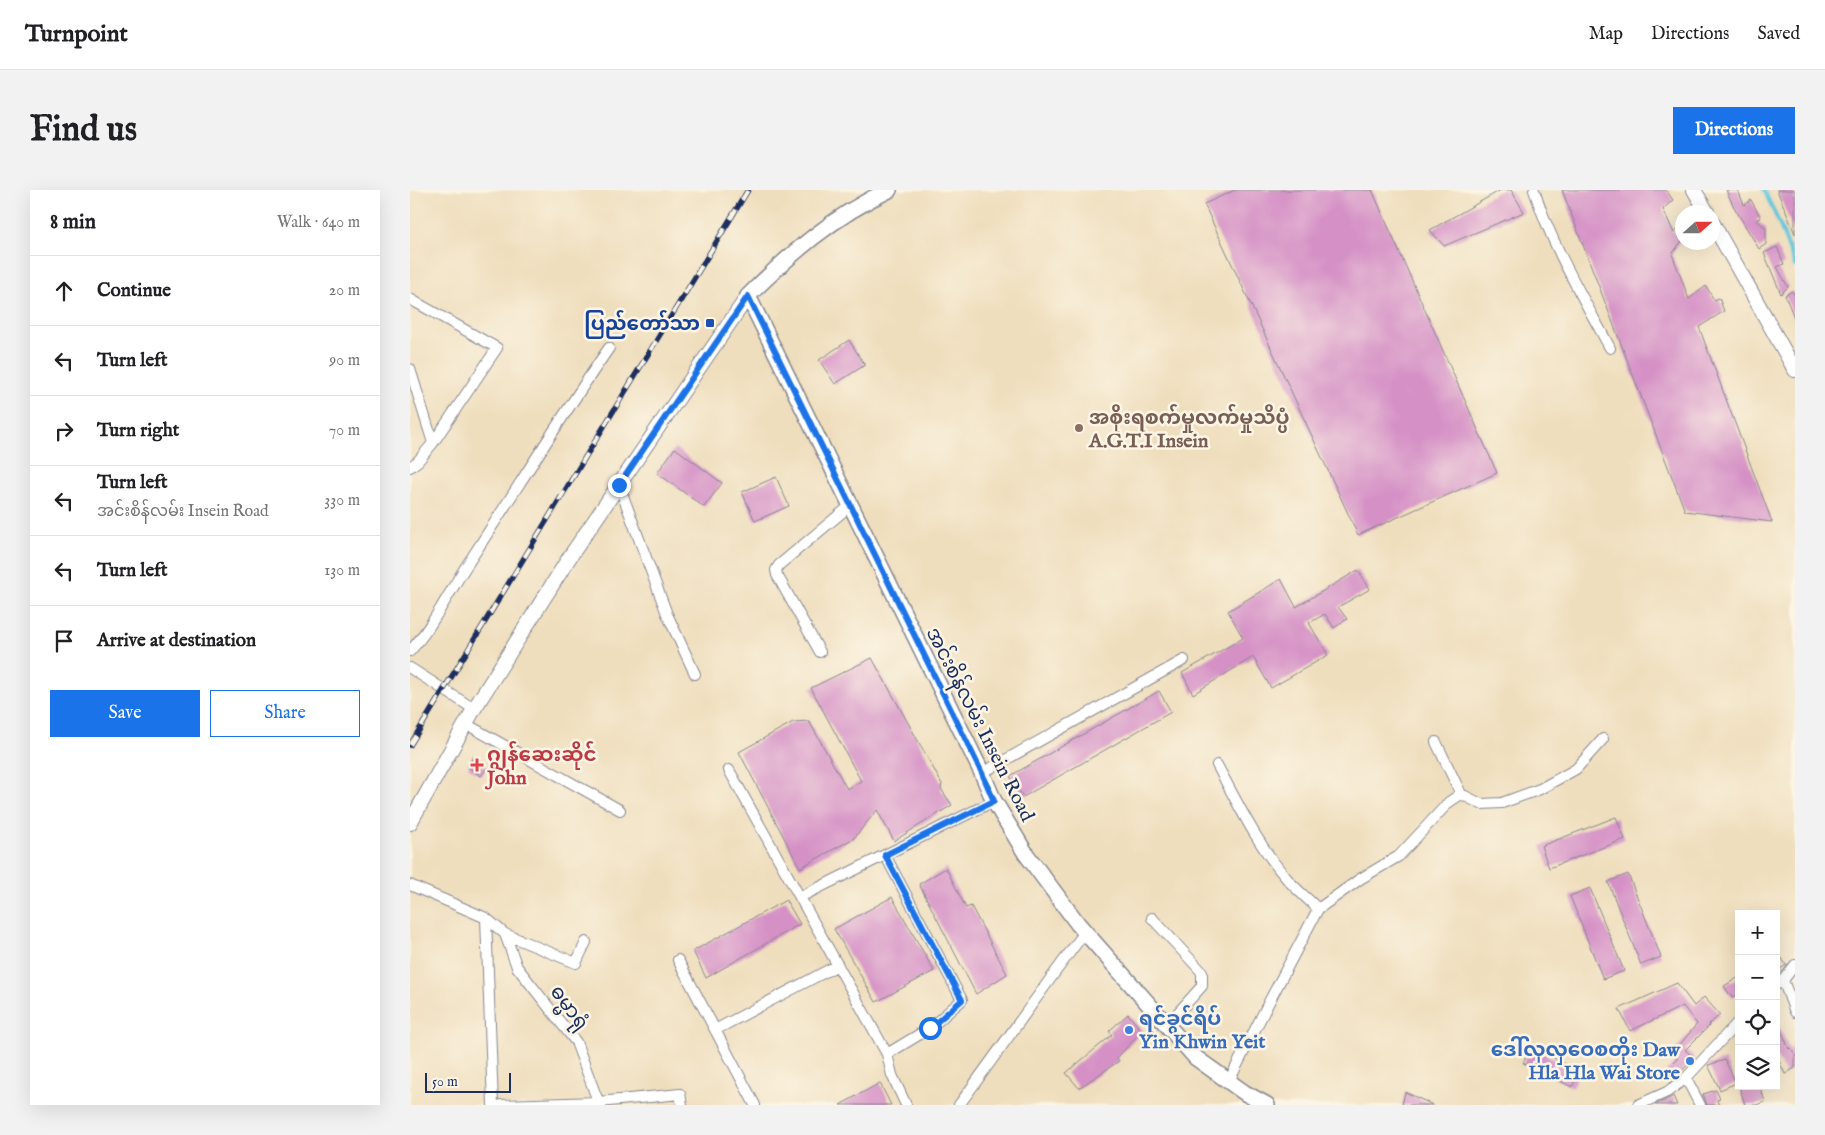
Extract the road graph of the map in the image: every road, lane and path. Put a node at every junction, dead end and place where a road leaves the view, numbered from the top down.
1 (889, 190) edge
2 (1534, 190) edge
3 (1694, 190) edge
4 (1703, 205) edge
5 (1720, 236) edge
6 (748, 296) junction
7 (410, 299) edge
8 (609, 348) dead end
9 (1610, 348) dead end
10 (410, 369) edge
11 (1795, 370) edge
12 (433, 442) junction
13 (410, 467) edge
14 (619, 485) junction
15 (850, 505) junction
16 (410, 651) edge
17 (820, 652) dead end
18 (1184, 660) dead end
19 (410, 668) edge
20 (695, 674) dead end
21 (474, 710) junction
22 (466, 724) junction
23 (1603, 739) dead end
24 (1436, 742) dead end
25 (1217, 765) dead end
26 (729, 770) dead end
27 (982, 773) junction
28 (1460, 794) junction
29 (994, 801) junction
30 (620, 810) dead end
31 (410, 823) edge
32 (885, 855) junction
33 (410, 885) edge
34 (800, 897) junction
35 (1318, 909) junction
36 (486, 918) junction
37 (1152, 918) dead end
38 (1085, 932) junction
39 (505, 934) junction
40 (586, 942) dead end
41 (678, 960) dead end
42 (838, 965) junction
43 (1795, 965) edge
44 (1780, 982) edge
45 (1780, 985) edge
46 (1795, 1012) edge
47 (1168, 1025) junction
48 (1735, 1025) edge
49 (715, 1030) junction
50 (887, 1054) junction
51 (1686, 1078) junction
52 (1229, 1081) junction
53 (600, 1103) edge
54 (493, 1105) edge
55 (501, 1105) edge
56 (682, 1105) edge
57 (755, 1105) edge
58 (906, 1105) edge
59 (959, 1105) edge
60 (1267, 1105) edge
61 (1638, 1105) edge
62 (1700, 1105) edge

1 - 6 main road
2 - 9 street
3 - 4 main road
5 - 11 main road
6 - 14 main road
6 - 15 main road, အင်းစိန်လမ်း Insein Road
7 - 12 street
8 - 16 street
10 - 12 street
12 - 13 street
14 - 20 street
14 - 21 main road
15 - 17 street
15 - 27 main road, အင်းစိန်လမ်း Insein Road
18 - 27 street
19 - 21 street
21 - 22 main road
22 - 30 street
22 - 31 main road
23 - 28 street
24 - 28 street
25 - 35 street
26 - 34 street
27 - 29 main road, အင်းစိန်လမ်း Insein Road
28 - 35 street
29 - 32 street
29 - 38 main road, အင်းစိန်လမ်း Insein Road
32 - 34 street
32 - 50 street
33 - 36 street
34 - 42 street
35 - 52 street
36 - 39 street
36 - 54 street
37 - 47 street
38 - 47 main road, အင်းစိန်လမ်း Insein Road
38 - 59 street
39 - 40 street
39 - 53 street, ဓမ္မာရုံ
41 - 49 street
42 - 49 street
42 - 50 street
43 - 44 street
45 - 46 street
47 - 52 main road, အင်းစိန်လမ်း Insein Road
48 - 51 street
49 - 57 street
50 - 58 street
51 - 61 street
51 - 62 street
52 - 60 main road, အင်းစိန်လမ်း Insein Road
53 - 55 street
53 - 56 street

